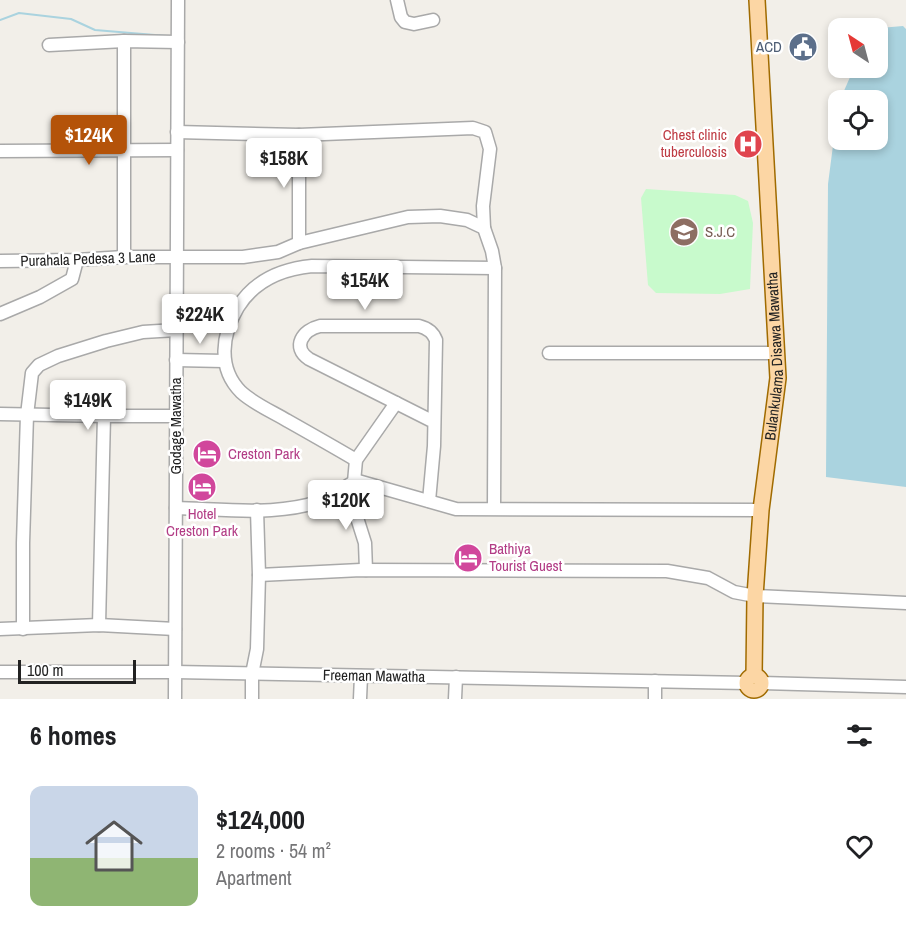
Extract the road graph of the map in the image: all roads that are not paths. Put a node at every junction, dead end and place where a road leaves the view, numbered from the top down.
1 (178, 0) edge
2 (397, 0) edge
3 (757, 0) edge
4 (433, 20) dead end
5 (124, 41) junction
6 (178, 42) junction
7 (49, 45) dead end
8 (177, 132) junction
9 (299, 135) junction
10 (125, 150) junction
11 (177, 150) junction
12 (0, 151) edge
13 (484, 228) junction
14 (299, 243) junction
15 (177, 256) junction
16 (124, 257) junction
17 (77, 260) junction
18 (0, 261) edge
19 (495, 268) junction
20 (0, 314) edge
21 (176, 330) junction
22 (549, 353) dead end
23 (776, 353) junction
24 (176, 360) junction
25 (224, 361) junction
26 (396, 403) junction
27 (0, 414) edge
28 (27, 415) junction
29 (104, 416) junction
30 (176, 416) junction
31 (434, 422) junction
32 (356, 460) junction
33 (348, 485) junction
34 (429, 501) junction
35 (176, 508) junction
36 (494, 508) junction
37 (257, 510) junction
38 (761, 510) junction
39 (366, 570) junction
40 (259, 575) junction
41 (755, 596) junction
42 (906, 603) edge
43 (99, 626) junction
44 (0, 629) edge
45 (175, 629) junction
46 (23, 630) junction
47 (0, 672) edge
48 (175, 672) junction
49 (252, 674) junction
50 (361, 676) junction
51 (456, 677) junction
52 (655, 681) junction
53 (754, 686) edge
54 (906, 687) edge
55 (175, 699) edge
56 (252, 699) edge
57 (360, 699) edge
58 (455, 699) edge
59 (655, 699) edge

1 - 6 street, Godage Mawatha
2 - 4 street
3 - 23 main road, Bulankulama Disawa Mawatha
5 - 6 street
5 - 7 street
5 - 10 street
6 - 8 street, Godage Mawatha
8 - 9 street
8 - 11 street, Godage Mawatha
9 - 13 street
9 - 14 street
10 - 11 street
10 - 12 street
10 - 16 street
11 - 15 street, Godage Mawatha
13 - 14 street, Purahala Pedesa 3 Lane
13 - 19 street
14 - 15 street, Purahala Pedesa 3 Lane
15 - 16 street, Purahala Pedesa 3 Lane
15 - 21 street, Godage Mawatha
16 - 17 street, Purahala Pedesa 3 Lane
17 - 18 street, Purahala Pedesa 3 Lane
17 - 20 street
19 - 25 street
19 - 36 street
21 - 24 street, Godage Mawatha
21 - 28 street
22 - 23 street
23 - 38 main road, Bulankulama Disawa Mawatha
24 - 25 street
24 - 30 street, Godage Mawatha
25 - 32 street
26 - 31 street
26 - 31 street
26 - 32 street
27 - 28 street
28 - 29 street
28 - 46 street
29 - 30 street
29 - 43 street
30 - 35 street, Godage Mawatha
31 - 34 street
32 - 33 street
33 - 34 street
33 - 37 street
33 - 39 street
34 - 36 street
35 - 37 street
35 - 45 street, Godage Mawatha
36 - 38 street
37 - 40 street
38 - 41 main road, Bulankulama Disawa Mawatha
39 - 40 street
39 - 41 street
40 - 49 street
41 - 42 street
41 - 53 main road, Bulankulama Disawa Mawatha
43 - 45 street
43 - 46 street
44 - 46 street
45 - 48 street, Godage Mawatha
47 - 48 street, Freeman Mawatha
48 - 49 street, Freeman Mawatha
48 - 55 street, Godage Mawatha
49 - 50 street, Freeman Mawatha
49 - 56 street
50 - 51 street, Freeman Mawatha
50 - 57 street
51 - 52 street, Freeman Mawatha
51 - 58 street
52 - 53 street, Freeman Mawatha
52 - 59 street
53 - 54 street, Freeman Mawatha

